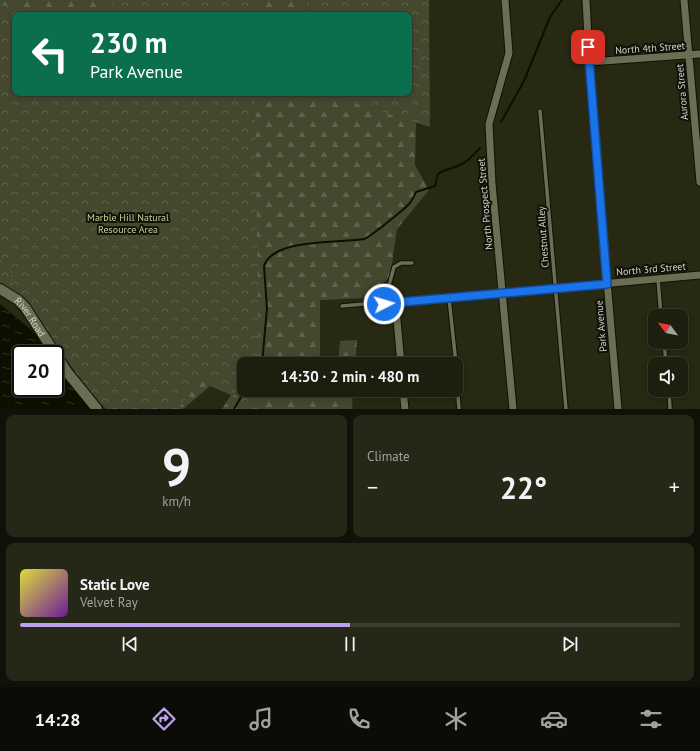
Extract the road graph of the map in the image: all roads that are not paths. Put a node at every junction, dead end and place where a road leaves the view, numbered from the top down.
1 (505, 0) edge
2 (586, 0) edge
3 (684, 0) edge
4 (700, 54) edge
5 (688, 55) junction
6 (589, 62) junction
7 (540, 111) dead end
8 (700, 182) edge
9 (412, 263) dead end
10 (700, 275) edge
11 (658, 279) junction
12 (607, 284) junction
13 (554, 288) junction
14 (3, 290) edge
15 (503, 293) junction
16 (449, 298) junction
17 (384, 304) junction
18 (398, 305) junction
19 (342, 306) dead end
20 (660, 309) edge
21 (400, 357) edge
22 (455, 357) edge
23 (404, 397) edge
24 (459, 397) edge
25 (669, 397) edge
26 (97, 409) edge
27 (405, 409) edge
28 (460, 409) edge
29 (513, 409) edge
30 (566, 409) edge
31 (618, 409) edge
32 (670, 409) edge

1 - 15 street, North Prospect Street
2 - 6 street
3 - 5 street, Aurora Street
4 - 5 street, North 4th Street
5 - 6 street, North 4th Street
5 - 8 street, Aurora Street
6 - 12 street, Park Avenue
7 - 13 lane, Chestnut Alley
9 - 17 lane
10 - 11 street, North 3rd Street
11 - 12 street, North 3rd Street
11 - 20 lane
12 - 13 street, North 3rd Street
12 - 31 street, Park Avenue
13 - 15 street, North 3rd Street
13 - 30 lane, Chestnut Alley
14 - 26 street, River Road
15 - 16 street, North 3rd Street
15 - 29 street, North Prospect Street
16 - 18 street, North 3rd Street
16 - 22 lane
17 - 18 lane, North 3rd Street
17 - 19 lane, North 3rd Street
18 - 21 street
23 - 27 street
24 - 28 lane
25 - 32 lane

